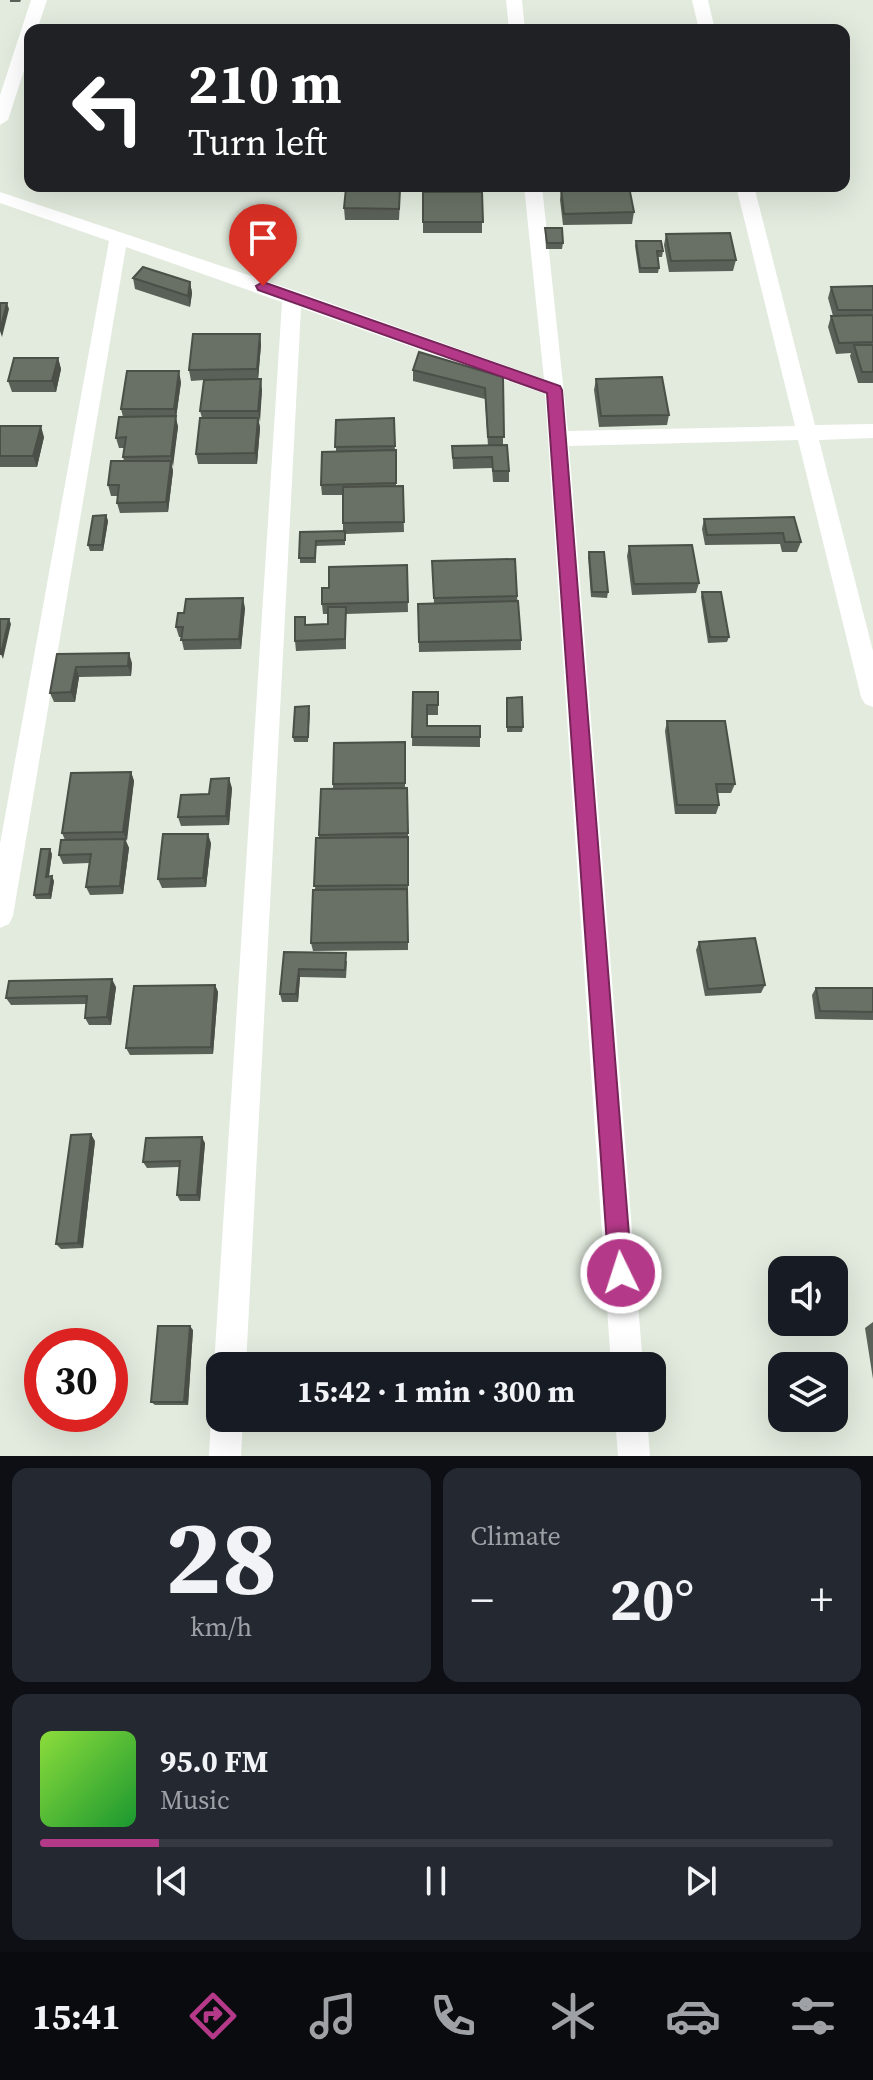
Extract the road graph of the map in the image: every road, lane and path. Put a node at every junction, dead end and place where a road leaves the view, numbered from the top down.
1 (39, 0) edge
2 (514, 0) edge
3 (700, 0) edge
4 (31, 24) edge
5 (516, 24) edge
6 (706, 24) edge
7 (24, 46) edge
8 (0, 120) edge
9 (534, 192) edge
10 (746, 192) edge
11 (0, 197) edge
12 (119, 238) junction
13 (292, 296) junction
14 (555, 390) junction
15 (873, 431) edge
16 (806, 433) junction
17 (558, 439) junction
18 (873, 697) edge
19 (0, 916) edge
20 (231, 1352) edge
21 (626, 1352) edge
22 (226, 1432) edge
23 (632, 1432) edge
24 (225, 1456) edge
25 (634, 1456) edge

1 - 4 street
2 - 5 street
3 - 6 street
7 - 8 street
9 - 14 street
10 - 16 street
11 - 12 street
12 - 13 street
12 - 19 street
13 - 14 street
13 - 20 street
14 - 17 street
15 - 16 street
16 - 17 street
16 - 18 street
17 - 21 street
22 - 24 street
23 - 25 street

